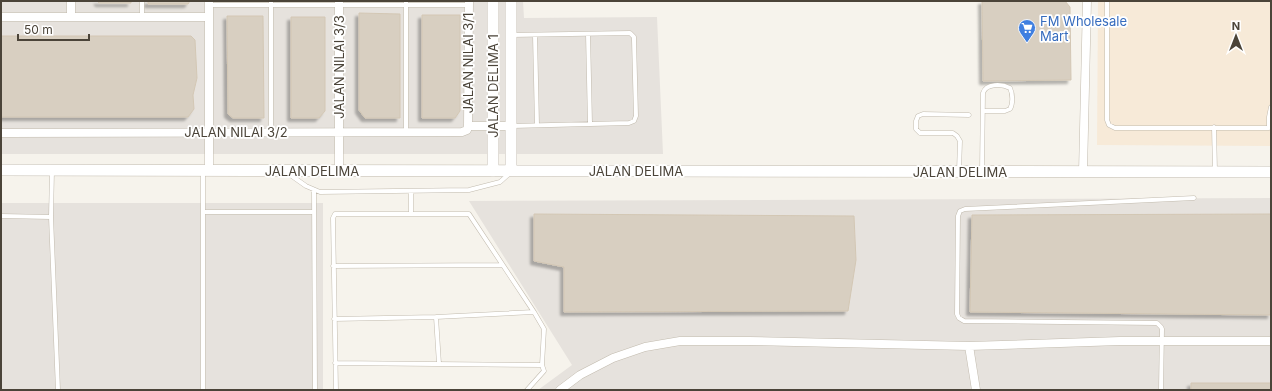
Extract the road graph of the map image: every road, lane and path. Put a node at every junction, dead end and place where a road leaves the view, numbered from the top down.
1 (71, 1) edge
2 (142, 1) edge
3 (493, 1) edge
4 (511, 1) edge
5 (1087, 1) edge
6 (1107, 1) edge
7 (209, 3) edge
8 (271, 3) edge
9 (339, 3) edge
10 (406, 3) edge
11 (469, 3) edge
12 (1, 17) edge
13 (71, 17) junction
14 (142, 17) junction
15 (209, 17) junction
16 (588, 34) junction
17 (511, 35) junction
18 (535, 35) junction
19 (1271, 106) edge
20 (983, 111) junction
21 (969, 114) dead end
22 (590, 124) junction
23 (537, 125) junction
24 (468, 126) junction
25 (493, 126) junction
26 (511, 126) junction
27 (1214, 127) junction
28 (209, 132) junction
29 (271, 132) junction
30 (339, 132) junction
31 (406, 132) junction
32 (1, 133) edge
33 (1, 170) edge
34 (52, 170) junction
35 (206, 170) junction
36 (285, 171) junction
37 (339, 171) junction
38 (493, 171) junction
39 (511, 171) junction
40 (959, 172) junction
41 (982, 172) junction
42 (1084, 172) junction
43 (1215, 172) junction
44 (1271, 172) edge
45 (314, 190) junction
46 (411, 191) junction
47 (1194, 198) dead end
48 (203, 212) junction
49 (314, 212) junction
50 (411, 213) junction
51 (1, 216) edge
52 (51, 217) junction
53 (502, 264) junction
54 (334, 266) junction
55 (534, 312) junction
56 (436, 317) junction
57 (334, 319) junction
58 (1161, 341) junction
59 (1271, 341) edge
60 (969, 346) junction
61 (335, 363) junction
62 (439, 364) junction
63 (542, 365) junction
64 (58, 390) edge
65 (204, 390) edge
66 (315, 390) edge
67 (336, 390) edge
68 (527, 390) edge
69 (560, 390) edge
70 (976, 390) edge
71 (1161, 390) edge

1 - 13 street
2 - 14 lane
3 - 25 street, JALAN DELIMA 1
4 - 17 street, JALAN DELIMA 1
5 - 42 street
6 - 27 lane
7 - 8 lane
7 - 15 street
8 - 9 lane
8 - 29 lane
9 - 10 lane
9 - 30 street, JALAN NILAI 3/3
10 - 11 lane
10 - 31 lane
11 - 24 street, JALAN NILAI 3/1
12 - 13 street
13 - 14 street
14 - 15 street
15 - 28 street
16 - 18 lane
16 - 22 lane
16 - 22 lane
17 - 18 lane
17 - 26 street, JALAN DELIMA 1
18 - 23 lane
19 - 27 lane
20 - 20 lane
20 - 41 lane
21 - 40 lane
22 - 23 lane
23 - 26 lane
24 - 25 street, JALAN NILAI 3/2
24 - 31 street, JALAN NILAI 3/2
25 - 26 street, JALAN NILAI 3/2
25 - 38 street, JALAN DELIMA 1
26 - 39 street, JALAN DELIMA 1
27 - 43 lane
28 - 29 street, JALAN NILAI 3/2
28 - 32 street, JALAN NILAI 3/2
28 - 35 street
29 - 30 street, JALAN NILAI 3/2
30 - 31 street, JALAN NILAI 3/2
30 - 37 street, JALAN NILAI 3/3
33 - 34 street, JALAN DELIMA
34 - 35 street, JALAN DELIMA
34 - 52 lane
35 - 36 street, JALAN DELIMA
35 - 48 lane
36 - 37 street, JALAN DELIMA
36 - 45 lane
37 - 38 street, JALAN DELIMA
38 - 39 street, JALAN DELIMA
39 - 40 street, JALAN DELIMA
39 - 46 lane
40 - 41 street, JALAN DELIMA
41 - 42 street, JALAN DELIMA
42 - 43 street, JALAN DELIMA
43 - 44 street, JALAN DELIMA
45 - 46 lane
45 - 49 lane
46 - 50 lane
47 - 58 lane
48 - 49 lane
48 - 65 lane
49 - 66 lane
50 - 53 lane
50 - 54 lane
51 - 52 lane
52 - 64 lane
53 - 54 lane
53 - 55 lane
54 - 57 lane
55 - 56 lane
55 - 63 lane
56 - 57 lane
56 - 62 lane
57 - 61 lane
58 - 59 street
58 - 60 street
58 - 71 lane
60 - 69 street
60 - 70 street
61 - 62 lane
61 - 67 lane
62 - 63 lane
63 - 68 lane

